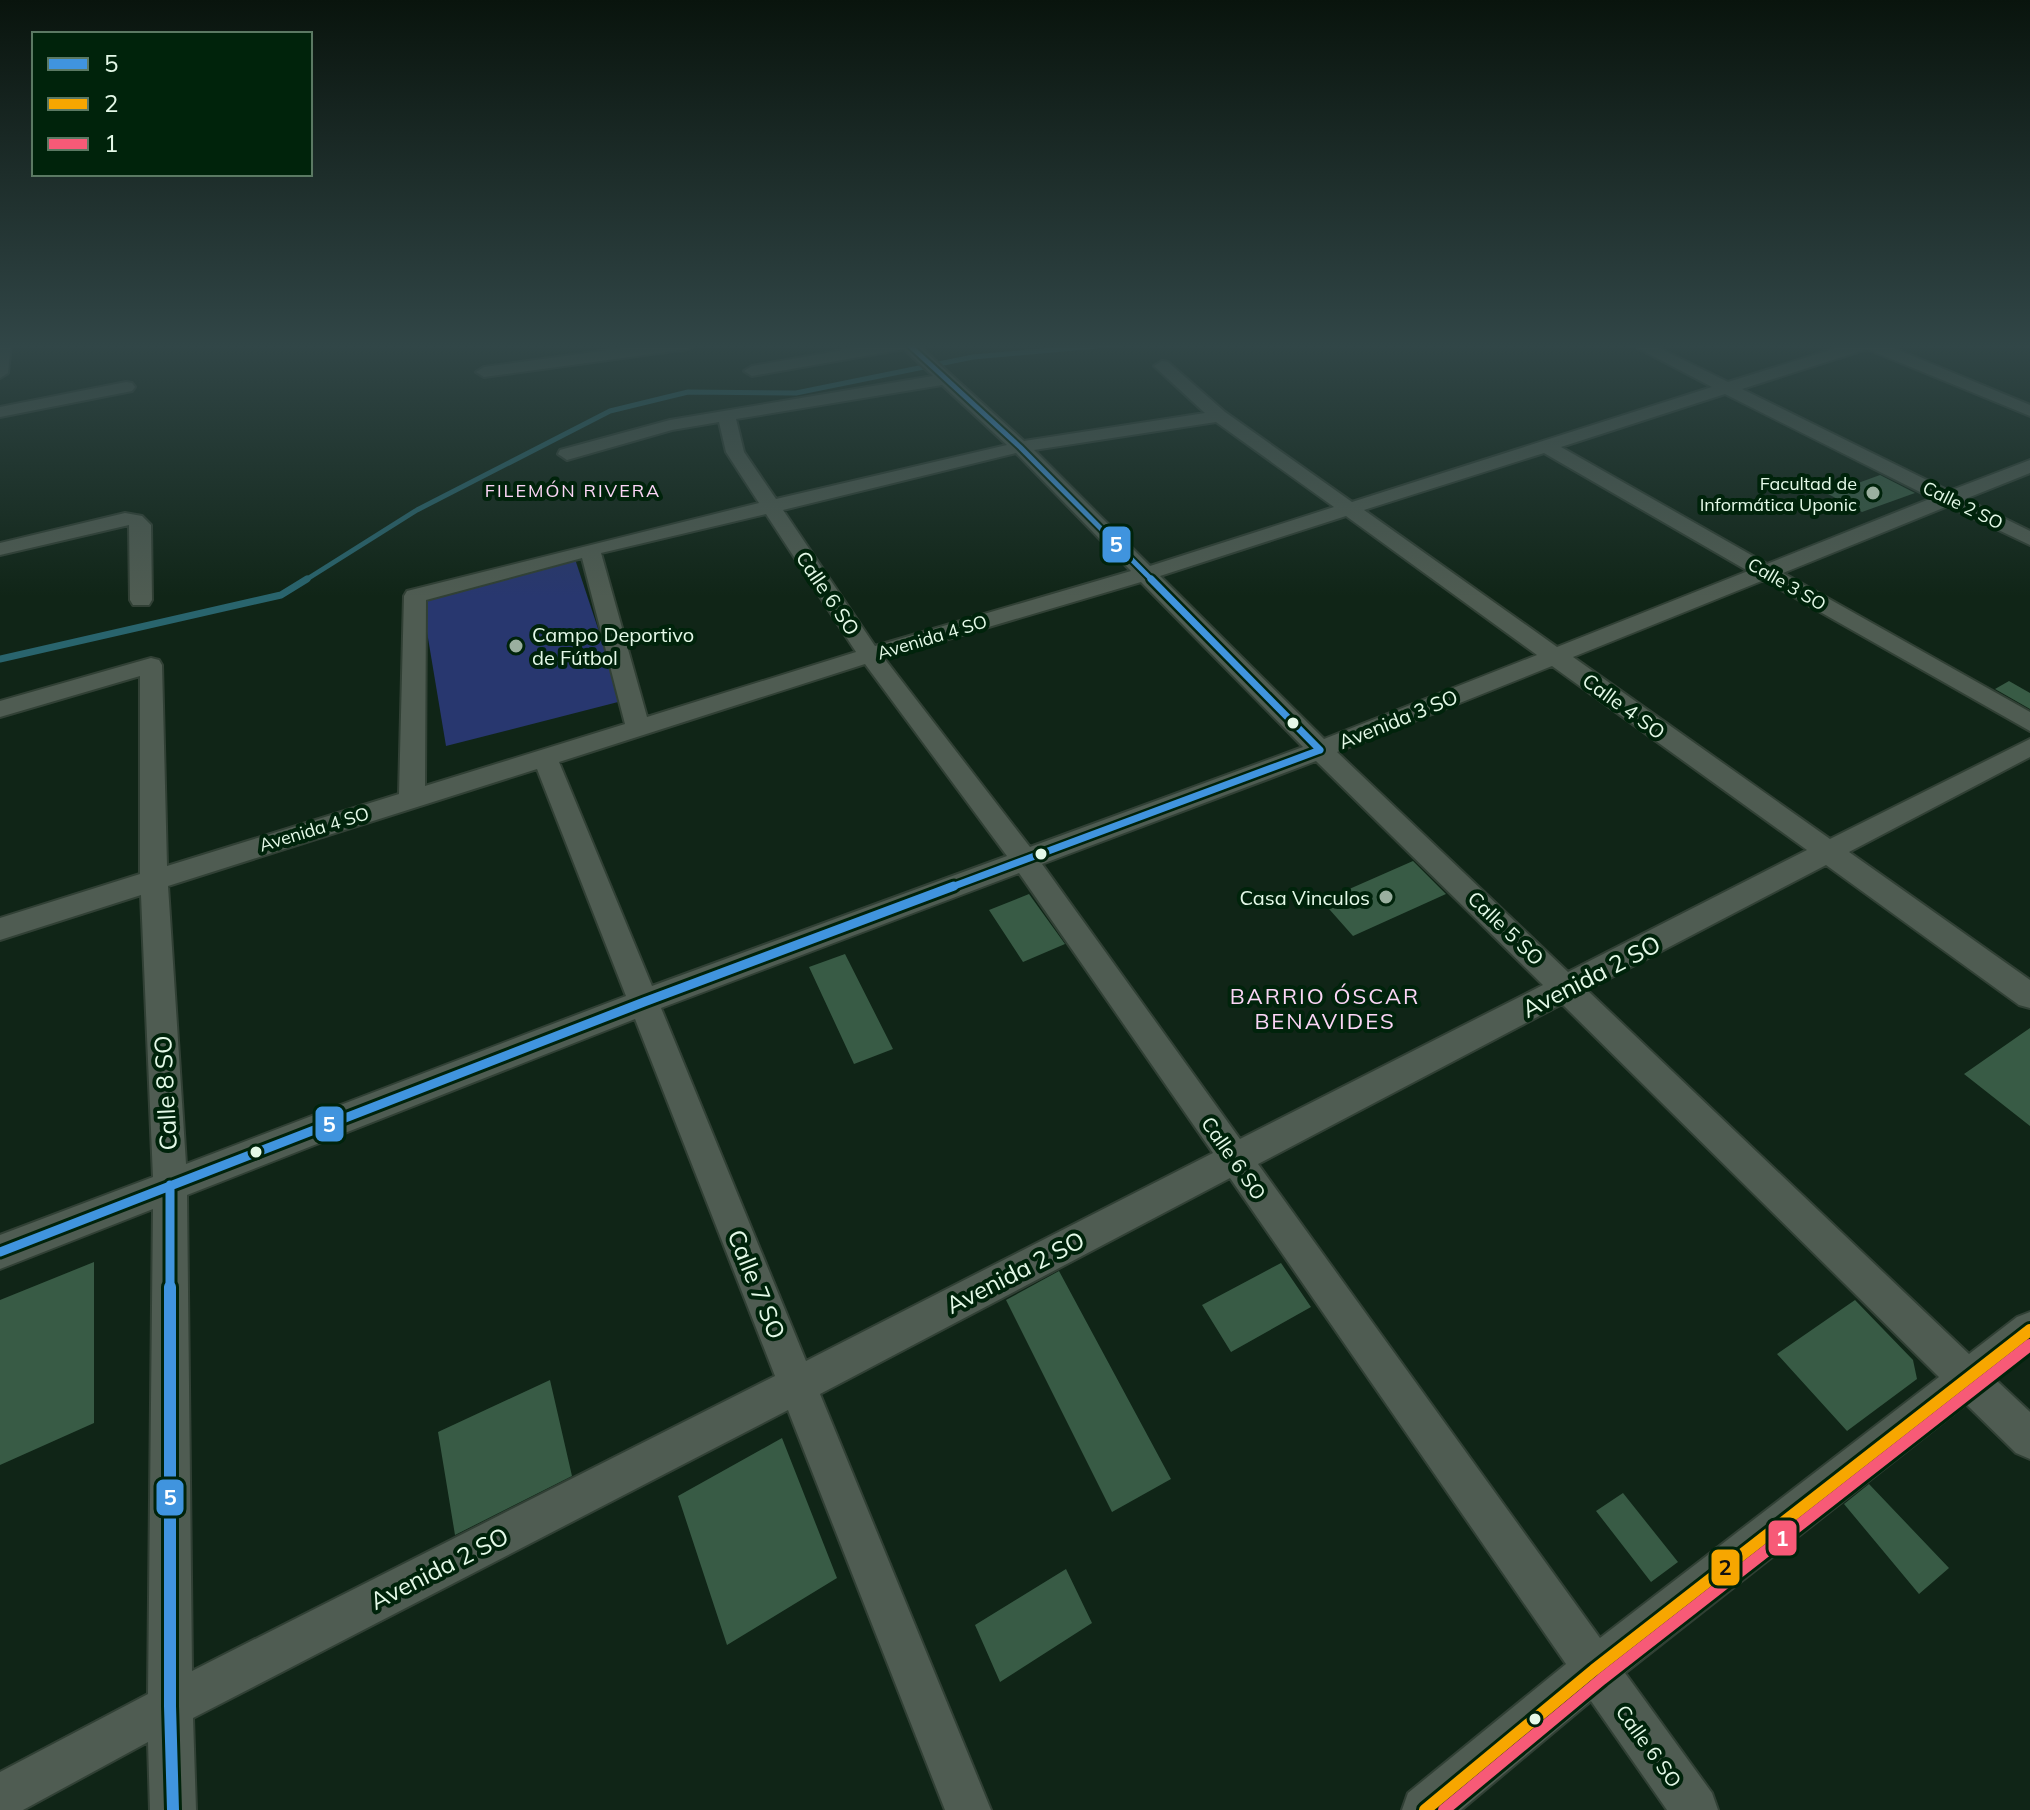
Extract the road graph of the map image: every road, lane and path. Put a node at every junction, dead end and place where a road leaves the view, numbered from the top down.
1 (658, 428) edge
2 (729, 428) edge
3 (1000, 428) edge
4 (1139, 428) edge
5 (1236, 428) edge
6 (1597, 428) edge
7 (1808, 428) edge
8 (1544, 445) junction
9 (1020, 447) junction
10 (567, 454) dead end
11 (2030, 466) edge
12 (1948, 498) junction
13 (1345, 507) junction
14 (771, 508) junction
15 (2030, 539) edge
16 (0, 549) edge
17 (590, 550) junction
18 (1766, 572) junction
19 (1145, 574) junction
20 (141, 600) dead end
21 (870, 655) junction
22 (1554, 656) junction
23 (0, 709) edge
24 (2030, 723) edge
25 (638, 728) junction
26 (2030, 747) edge
27 (1320, 750) junction
28 (545, 757) junction
29 (412, 799) junction
30 (1828, 853) junction
31 (1024, 859) junction
32 (154, 879) junction
33 (0, 929) edge
34 (1568, 988) junction
35 (2030, 996) edge
36 (644, 1002) junction
37 (1234, 1159) junction
38 (170, 1185) junction
39 (0, 1252) edge
40 (2030, 1330) edge
41 (1968, 1379) junction
42 (798, 1385) junction
43 (2030, 1439) edge
44 (1594, 1670) junction
45 (170, 1706) junction
46 (0, 1797) edge
47 (173, 1810) edge
48 (968, 1810) edge
49 (1425, 1810) edge
50 (1695, 1810) edge

1 - 10 street
2 - 14 street, Calle 6 SO
3 - 9 street, Calle 5 SO
4 - 9 street
5 - 13 street, Calle 4 SO
6 - 8 street, Avenida 4 SO
7 - 12 street, Calle 2 SO
8 - 13 street, Avenida 4 SO
8 - 18 street, Calle 3 SO
9 - 14 street
9 - 19 street, Calle 5 SO
11 - 12 street, Avenida 3 SO
12 - 15 street, Calle 2 SO
12 - 18 street, Avenida 3 SO
13 - 19 street, Avenida 4 SO
13 - 22 street, Calle 4 SO
14 - 17 street
14 - 21 street, Calle 6 SO
16 - 20 street
17 - 25 street
17 - 29 street
18 - 22 street, Avenida 3 SO
18 - 24 street, Calle 3 SO
19 - 21 street, Avenida 4 SO
19 - 27 street, Calle 5 SO
21 - 25 street, Avenida 4 SO
21 - 31 street, Calle 6 SO
22 - 27 street, Avenida 3 SO
22 - 30 street, Calle 4 SO
23 - 32 street, Calle 8 SO
25 - 28 street, Avenida 4 SO
26 - 30 street, Avenida 2 SO
27 - 31 street, Avenida 3 SO
27 - 34 street, Calle 5 SO
28 - 29 street, Avenida 4 SO
28 - 36 street, Calle 7 SO
29 - 32 street, Avenida 4 SO
30 - 34 street, Avenida 2 SO
30 - 35 street, Calle 4 SO
31 - 36 street, Avenida 3 SO
31 - 37 street, Calle 6 SO
32 - 33 street, Avenida 4 SO
32 - 38 street, Calle 8 SO
34 - 37 street, Avenida 2 SO
34 - 41 street, Calle 5 SO
36 - 38 street, Avenida 3 SO
36 - 42 street, Calle 7 SO
37 - 42 street, Avenida 2 SO
37 - 44 street, Calle 6 SO
38 - 39 street, Avenida 3 SO
38 - 45 street, Calle 8 SO
40 - 41 street
41 - 43 street, Calle 5 SO
41 - 44 street
42 - 45 street, Avenida 2 SO
42 - 48 street, Calle 7 SO
44 - 49 street
44 - 50 street, Calle 6 SO
45 - 46 street, Avenida 2 SO
45 - 47 street, Calle 8 SO

